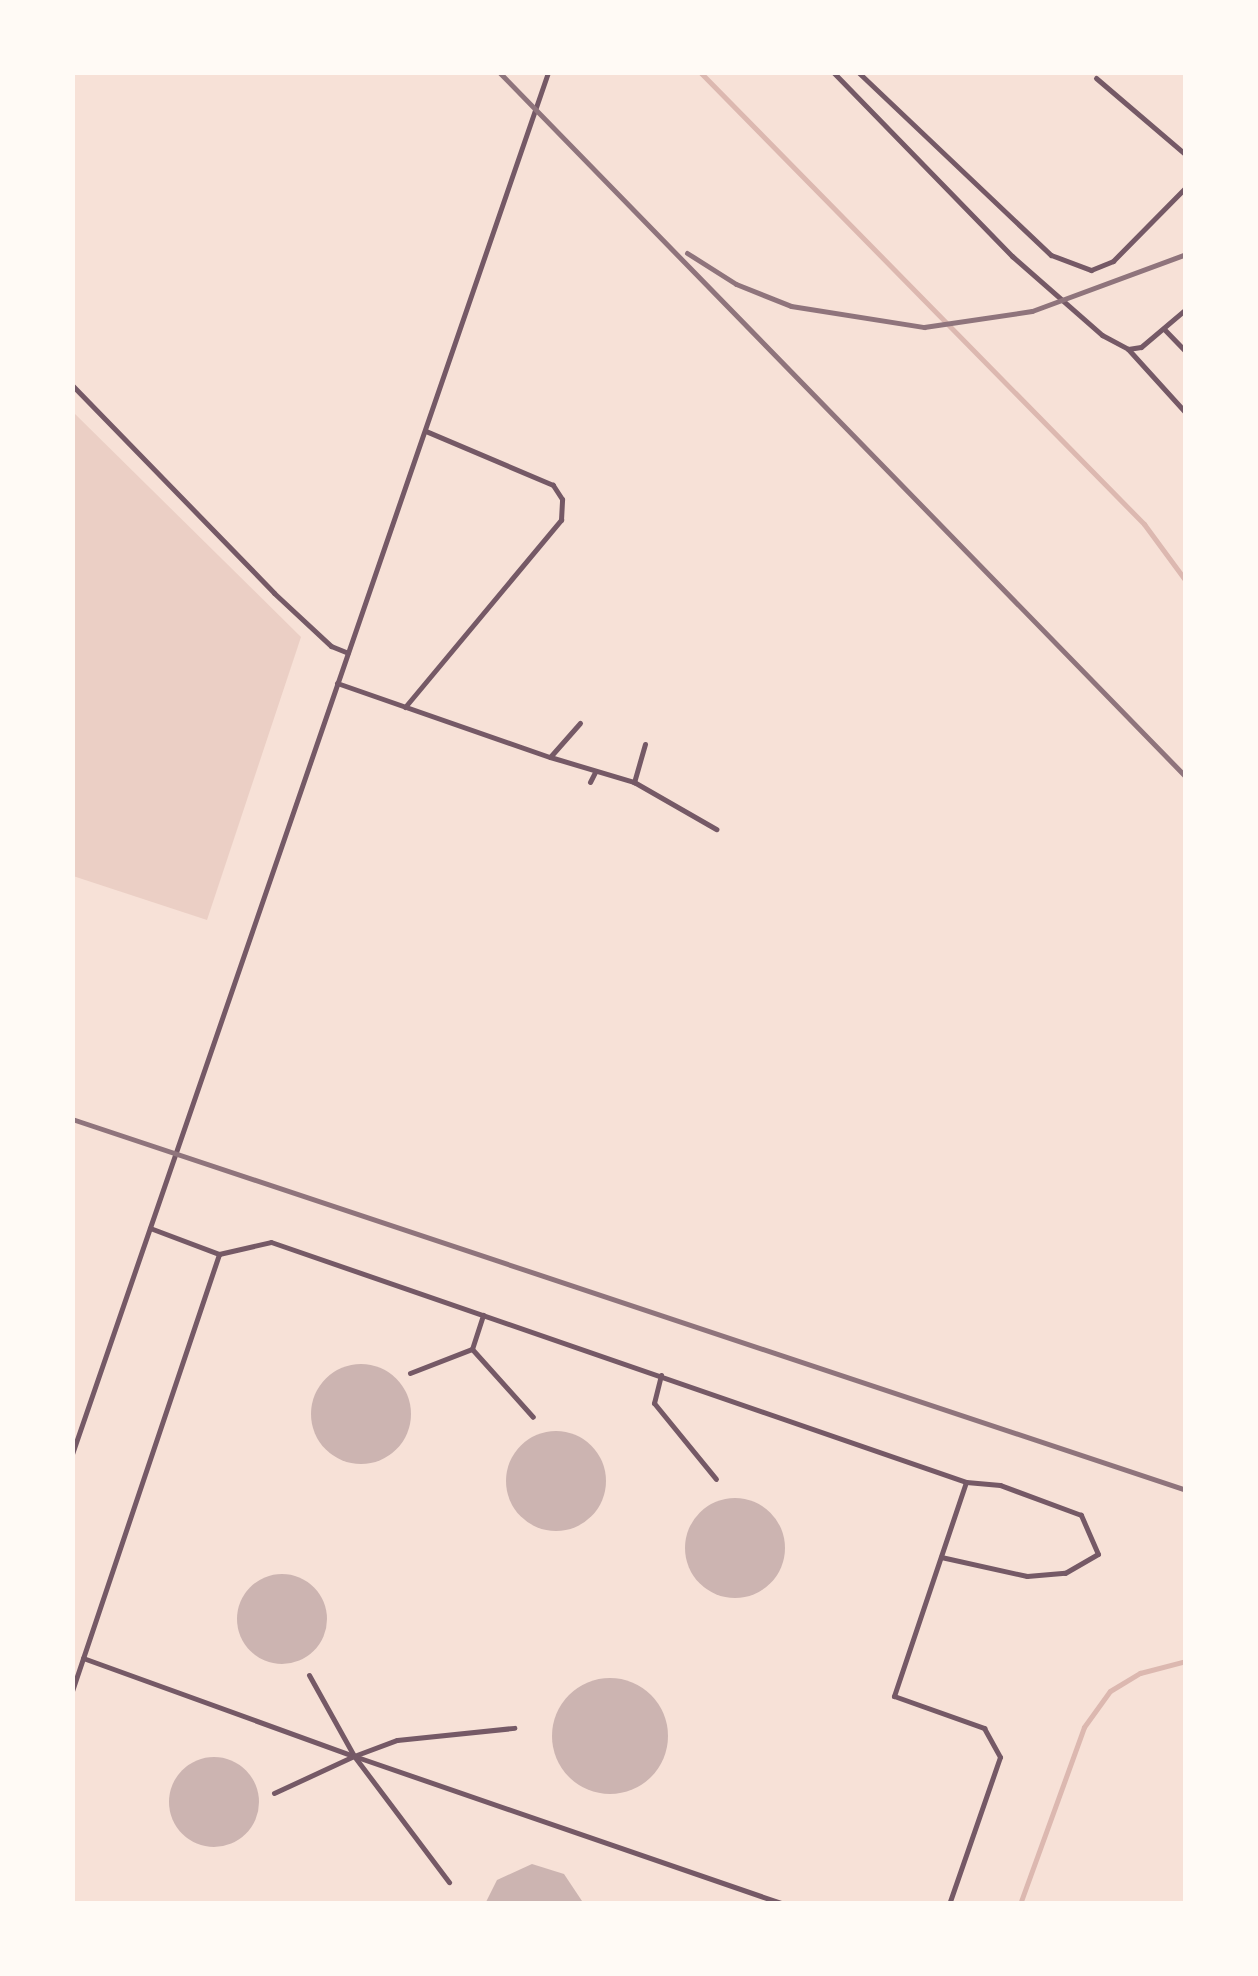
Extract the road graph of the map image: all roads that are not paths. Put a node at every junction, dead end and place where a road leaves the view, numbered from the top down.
1 (548, 72) edge
2 (833, 72) edge
3 (858, 72) edge
4 (1096, 78) dead end
5 (1186, 154) edge
6 (1186, 187) edge
7 (1186, 309) edge
8 (1164, 329) junction
9 (1128, 349) junction
10 (1186, 352) edge
11 (72, 384) edge
12 (1186, 413) edge
13 (426, 431) junction
14 (348, 653) junction
15 (338, 683) junction
16 (405, 707) junction
17 (580, 722) dead end
18 (645, 744) dead end
19 (550, 758) junction
20 (595, 772) junction
21 (590, 782) dead end
22 (634, 782) junction
23 (716, 829) dead end
24 (150, 1228) junction
25 (219, 1254) junction
26 (483, 1315) junction
27 (472, 1349) junction
28 (410, 1374) dead end
29 (661, 1376) junction
30 (533, 1416) dead end
31 (72, 1454) edge
32 (716, 1479) dead end
33 (966, 1482) junction
34 (941, 1556) junction
35 (83, 1658) junction
36 (309, 1675) dead end
37 (72, 1691) edge
38 (514, 1728) dead end
39 (354, 1756) junction
40 (274, 1794) dead end
41 (449, 1882) dead end
42 (785, 1904) edge
43 (950, 1904) edge

1 - 13 lane
2 - 9 lane
3 - 6 lane
4 - 5 lane
7 - 8 lane
8 - 9 lane
8 - 10 lane
9 - 12 lane
11 - 14 lane
13 - 14 lane
13 - 16 lane
14 - 15 lane
15 - 16 lane
15 - 24 lane
16 - 19 lane
17 - 19 lane
18 - 22 lane
19 - 20 lane
20 - 21 lane
20 - 22 lane
22 - 23 lane
24 - 25 lane
24 - 31 lane
25 - 26 lane
25 - 35 lane
26 - 27 lane
26 - 29 lane
27 - 28 lane
27 - 30 lane
29 - 32 lane
29 - 33 lane
33 - 34 lane
33 - 34 lane
34 - 43 lane
35 - 37 lane
35 - 39 lane
36 - 39 lane
38 - 39 lane
39 - 40 lane
39 - 41 lane
39 - 42 lane

